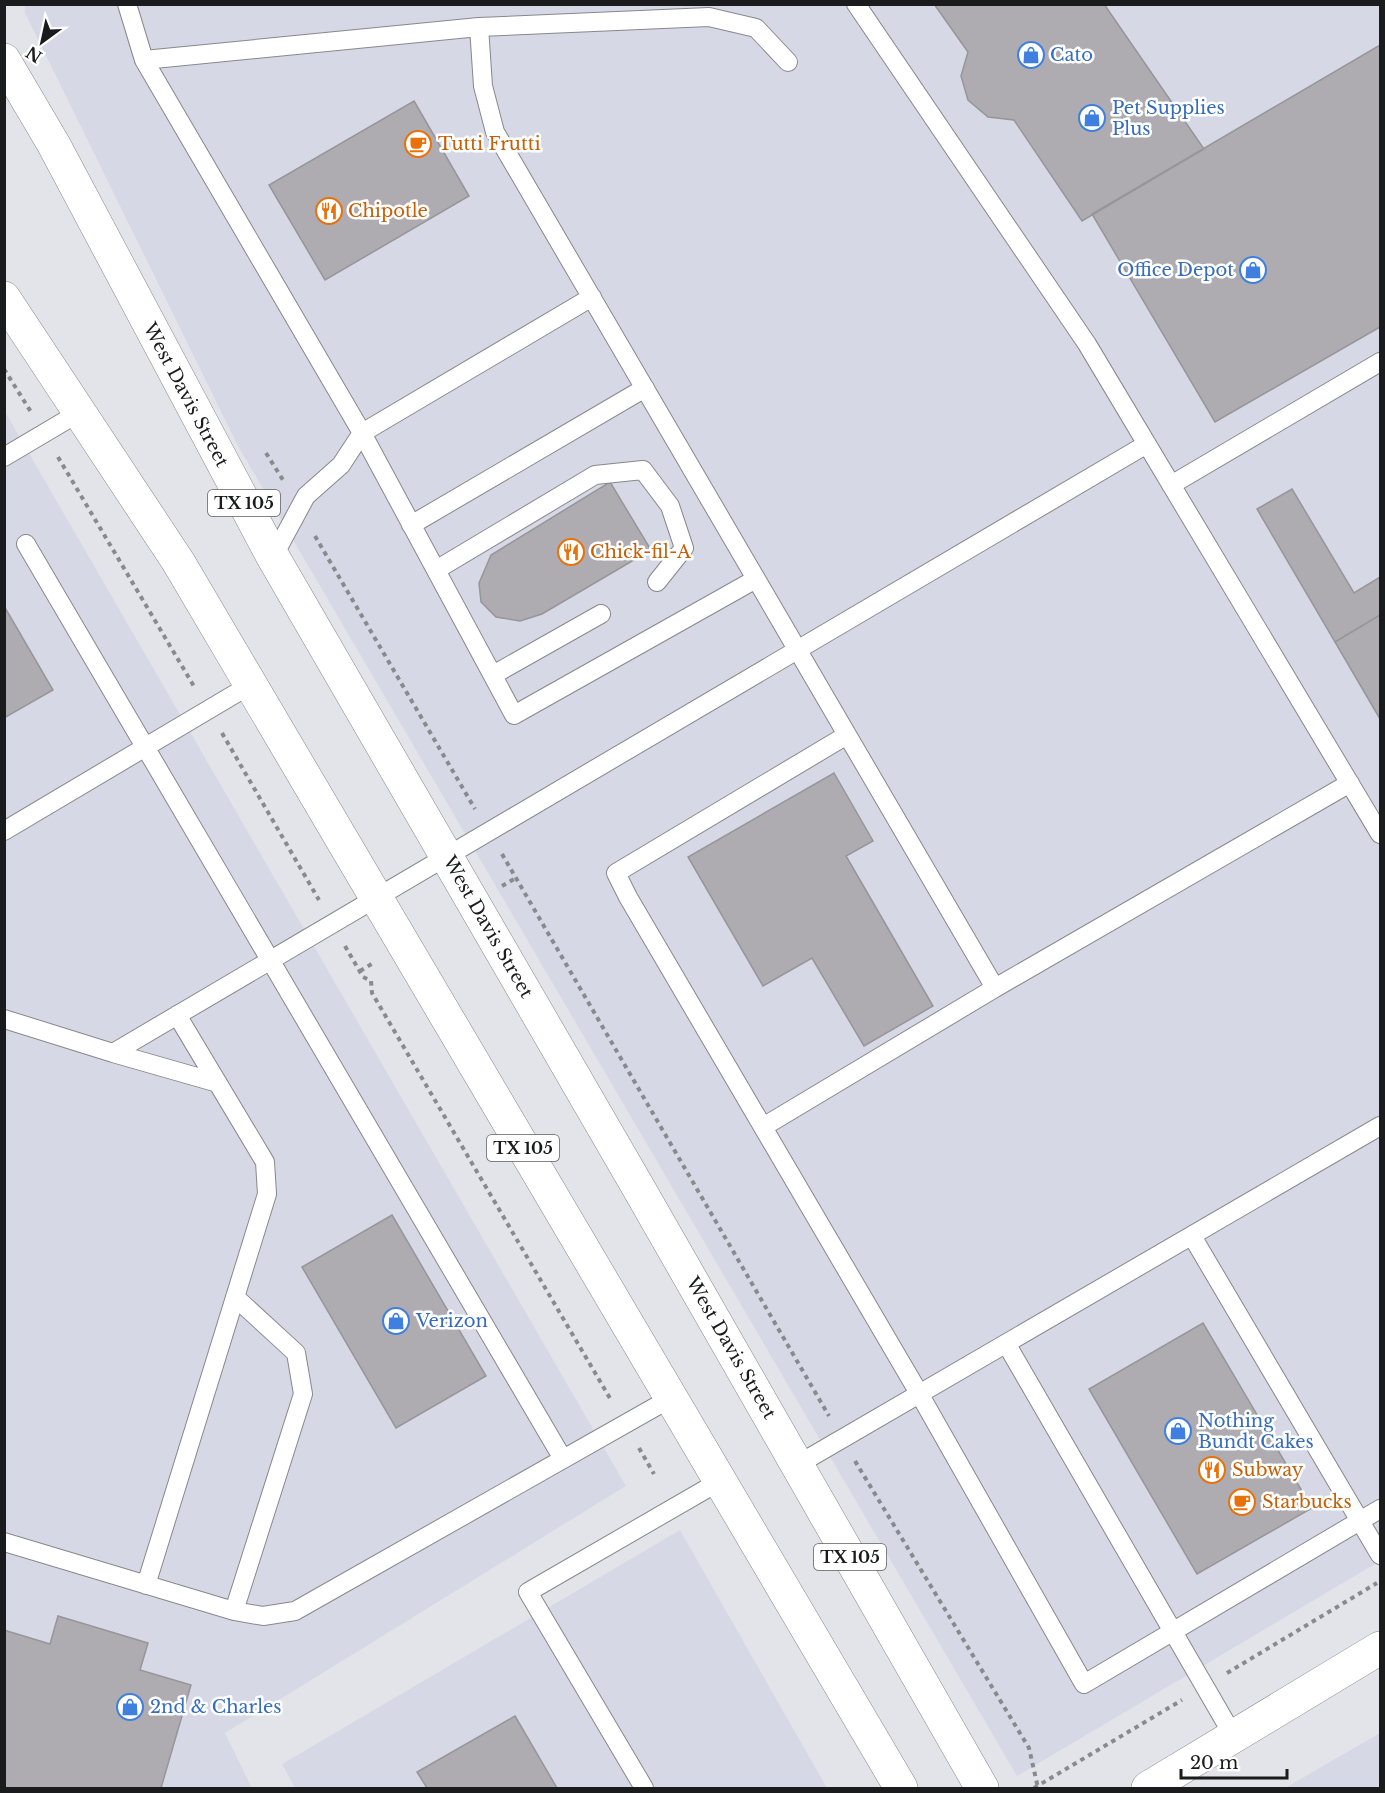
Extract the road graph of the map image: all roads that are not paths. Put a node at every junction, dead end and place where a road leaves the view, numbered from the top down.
1 (127, 4) edge
2 (856, 4) edge
3 (479, 27) junction
4 (4, 60) edge
5 (144, 60) junction
6 (788, 62) dead end
7 (592, 297) junction
8 (4, 298) edge
9 (1380, 362) edge
10 (645, 388) junction
11 (80, 412) junction
12 (362, 433) junction
13 (1147, 444) junction
14 (4, 457) edge
15 (1171, 484) junction
16 (411, 525) junction
17 (26, 544) dead end
18 (273, 557) junction
19 (436, 570) junction
20 (756, 579) junction
21 (657, 582) dead end
22 (601, 614) dead end
23 (797, 649) junction
24 (493, 675) junction
25 (250, 685) junction
26 (848, 735) junction
27 (146, 748) junction
28 (1350, 783) junction
29 (4, 831) edge
30 (1380, 834) edge
31 (446, 855) junction
32 (375, 897) junction
33 (270, 959) junction
34 (995, 988) junction
35 (177, 1015) junction
36 (4, 1019) edge
37 (113, 1053) junction
38 (218, 1083) junction
39 (1380, 1126) edge
40 (763, 1127) junction
41 (1192, 1236) junction
42 (235, 1297) junction
43 (1007, 1345) junction
44 (920, 1395) junction
45 (671, 1398) junction
46 (563, 1459) junction
47 (798, 1465) junction
48 (720, 1481) junction
49 (1380, 1509) edge
50 (1360, 1521) junction
51 (4, 1542) edge
52 (1380, 1555) edge
53 (146, 1585) junction
54 (234, 1611) junction
55 (1171, 1632) junction
56 (1380, 1648) edge
57 (1233, 1737) junction
58 (644, 1788) edge
59 (901, 1788) edge
60 (982, 1788) edge
61 (1148, 1788) edge

1 - 5 lane
2 - 13 lane
3 - 5 lane
3 - 6 lane
3 - 7 lane
4 - 18 main road, West Davis Street / TX 105
5 - 12 lane
7 - 10 lane
7 - 12 lane
8 - 11 main road, TX 105
9 - 15 lane
10 - 16 lane
10 - 20 lane
11 - 14 lane
11 - 25 main road, TX 105
12 - 16 lane
12 - 18 lane
13 - 15 lane
13 - 23 lane
15 - 28 lane
16 - 19 lane
17 - 27 lane
18 - 31 main road, West Davis Street / TX 105
19 - 21 lane
19 - 24 lane
20 - 23 lane
20 - 24 lane
22 - 24 lane
23 - 26 lane
23 - 31 lane
25 - 27 lane
25 - 32 main road, TX 105
26 - 34 lane
26 - 40 lane
27 - 29 lane
27 - 33 lane
28 - 30 lane
28 - 34 lane
31 - 32 lane
31 - 47 main road, West Davis Street / TX 105
32 - 33 lane
32 - 45 main road, TX 105
33 - 35 lane
33 - 46 lane
34 - 40 lane
35 - 37 lane
35 - 38 lane
36 - 37 lane
37 - 38 lane
38 - 42 lane
39 - 41 lane
40 - 44 lane
41 - 43 lane
41 - 50 lane
42 - 53 lane
42 - 54 lane
43 - 44 lane
43 - 55 lane
44 - 47 lane
44 - 55 lane
45 - 46 lane
45 - 48 main road, TX 105
46 - 54 lane
47 - 60 main road, West Davis Street / TX 105
48 - 58 lane
48 - 59 main road, TX 105
49 - 50 lane
50 - 52 lane
50 - 55 lane
51 - 53 lane
53 - 54 lane
55 - 57 lane
56 - 57 main road
57 - 61 main road

